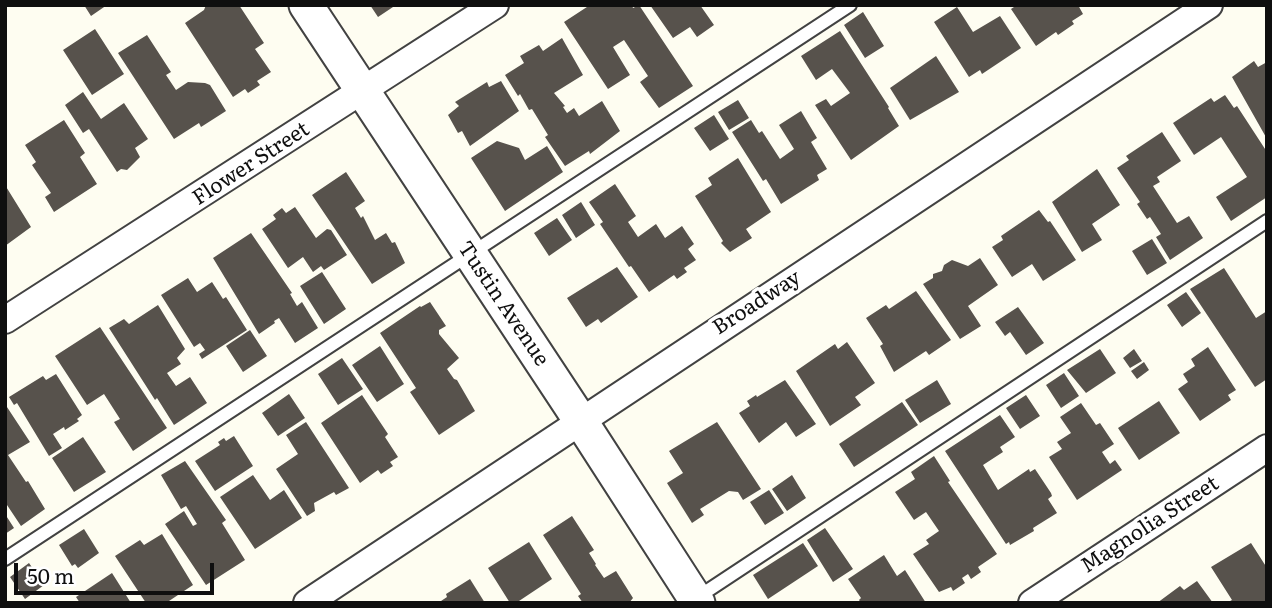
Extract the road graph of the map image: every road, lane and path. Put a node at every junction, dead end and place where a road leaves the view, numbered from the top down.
1 (306, 5) edge
2 (495, 5) edge
3 (850, 5) edge
4 (1209, 5) edge
5 (362, 93) junction
6 (1267, 221) edge
7 (471, 255) junction
8 (5, 320) edge
9 (580, 420) junction
10 (1267, 448) edge
11 (5, 559) edge
12 (694, 601) edge
13 (307, 603) edge
14 (1032, 603) edge

1 - 5 street, Tustin Avenue
2 - 5 street, Flower Street
3 - 7 lane
4 - 9 street, Broadway
5 - 7 street, Tustin Avenue
5 - 8 street, Flower Street
6 - 12 lane
7 - 9 street, Tustin Avenue
7 - 11 lane
9 - 12 street, Tustin Avenue
9 - 13 street, Broadway
10 - 14 street, Magnolia Street

